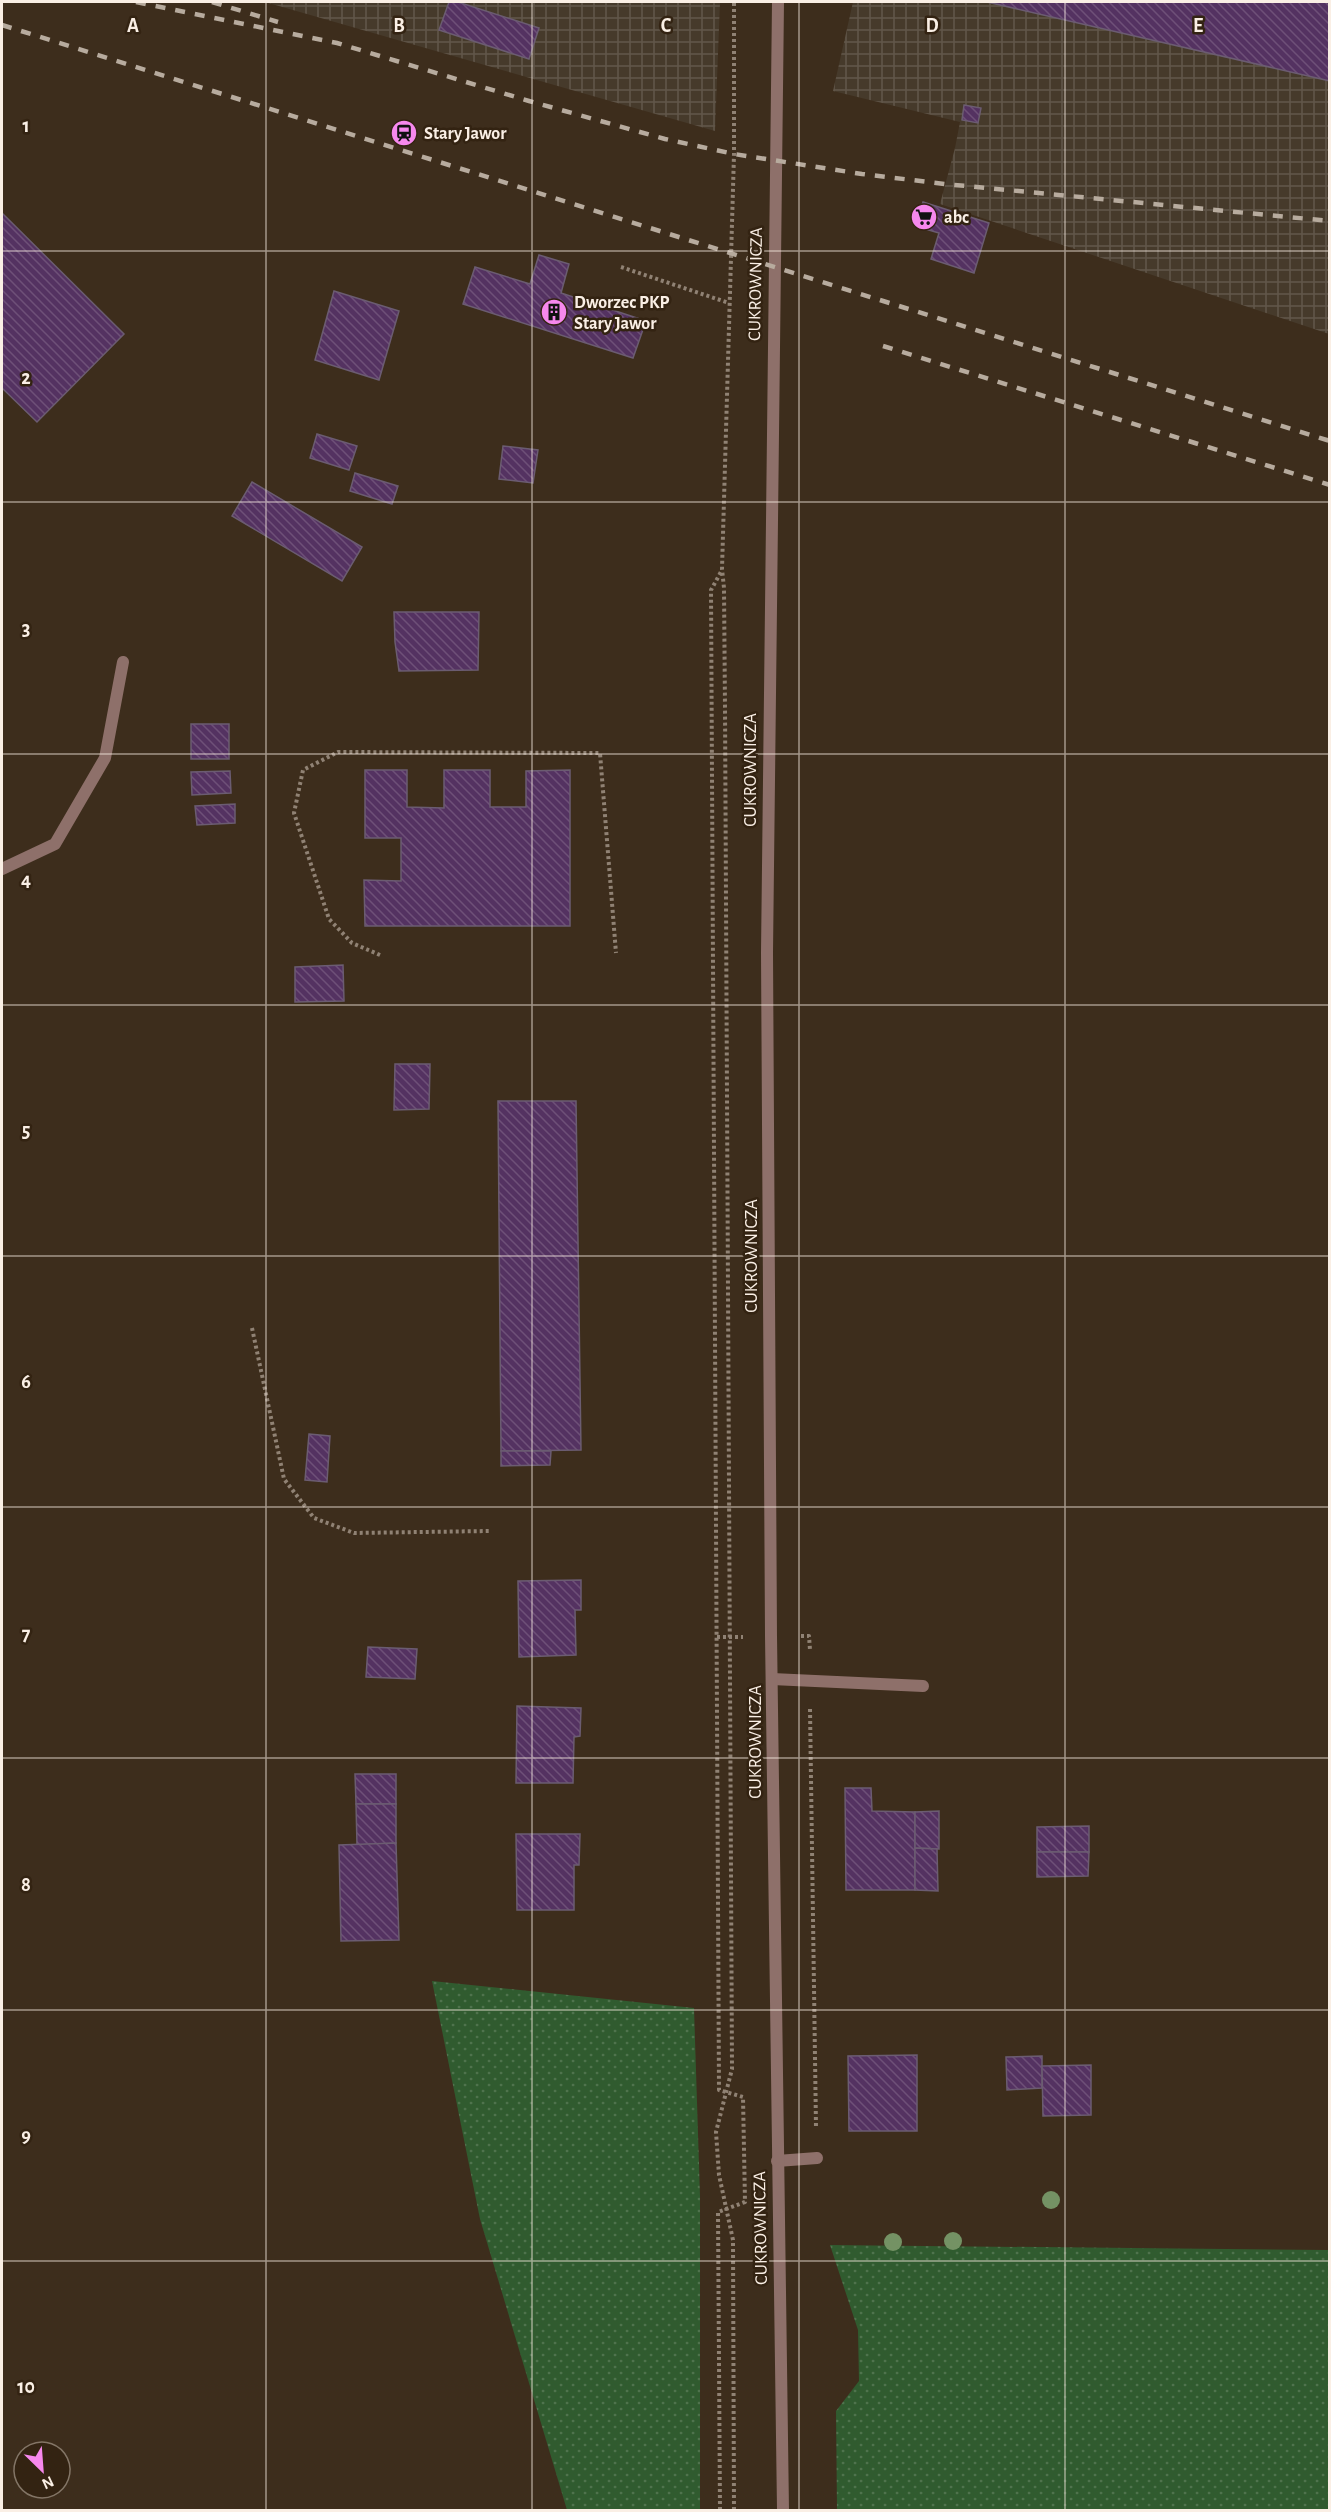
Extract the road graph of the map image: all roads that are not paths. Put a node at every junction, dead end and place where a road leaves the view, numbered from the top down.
1 (778, 2) edge
2 (123, 662) dead end
3 (2, 869) edge
4 (772, 1679) junction
5 (923, 1686) dead end
6 (817, 2158) dead end
7 (777, 2161) junction
8 (783, 2511) edge

1 - 4 street, CUKROWNICZA
2 - 3 street
4 - 5 street
4 - 7 street, CUKROWNICZA
6 - 7 street
7 - 8 street, CUKROWNICZA

